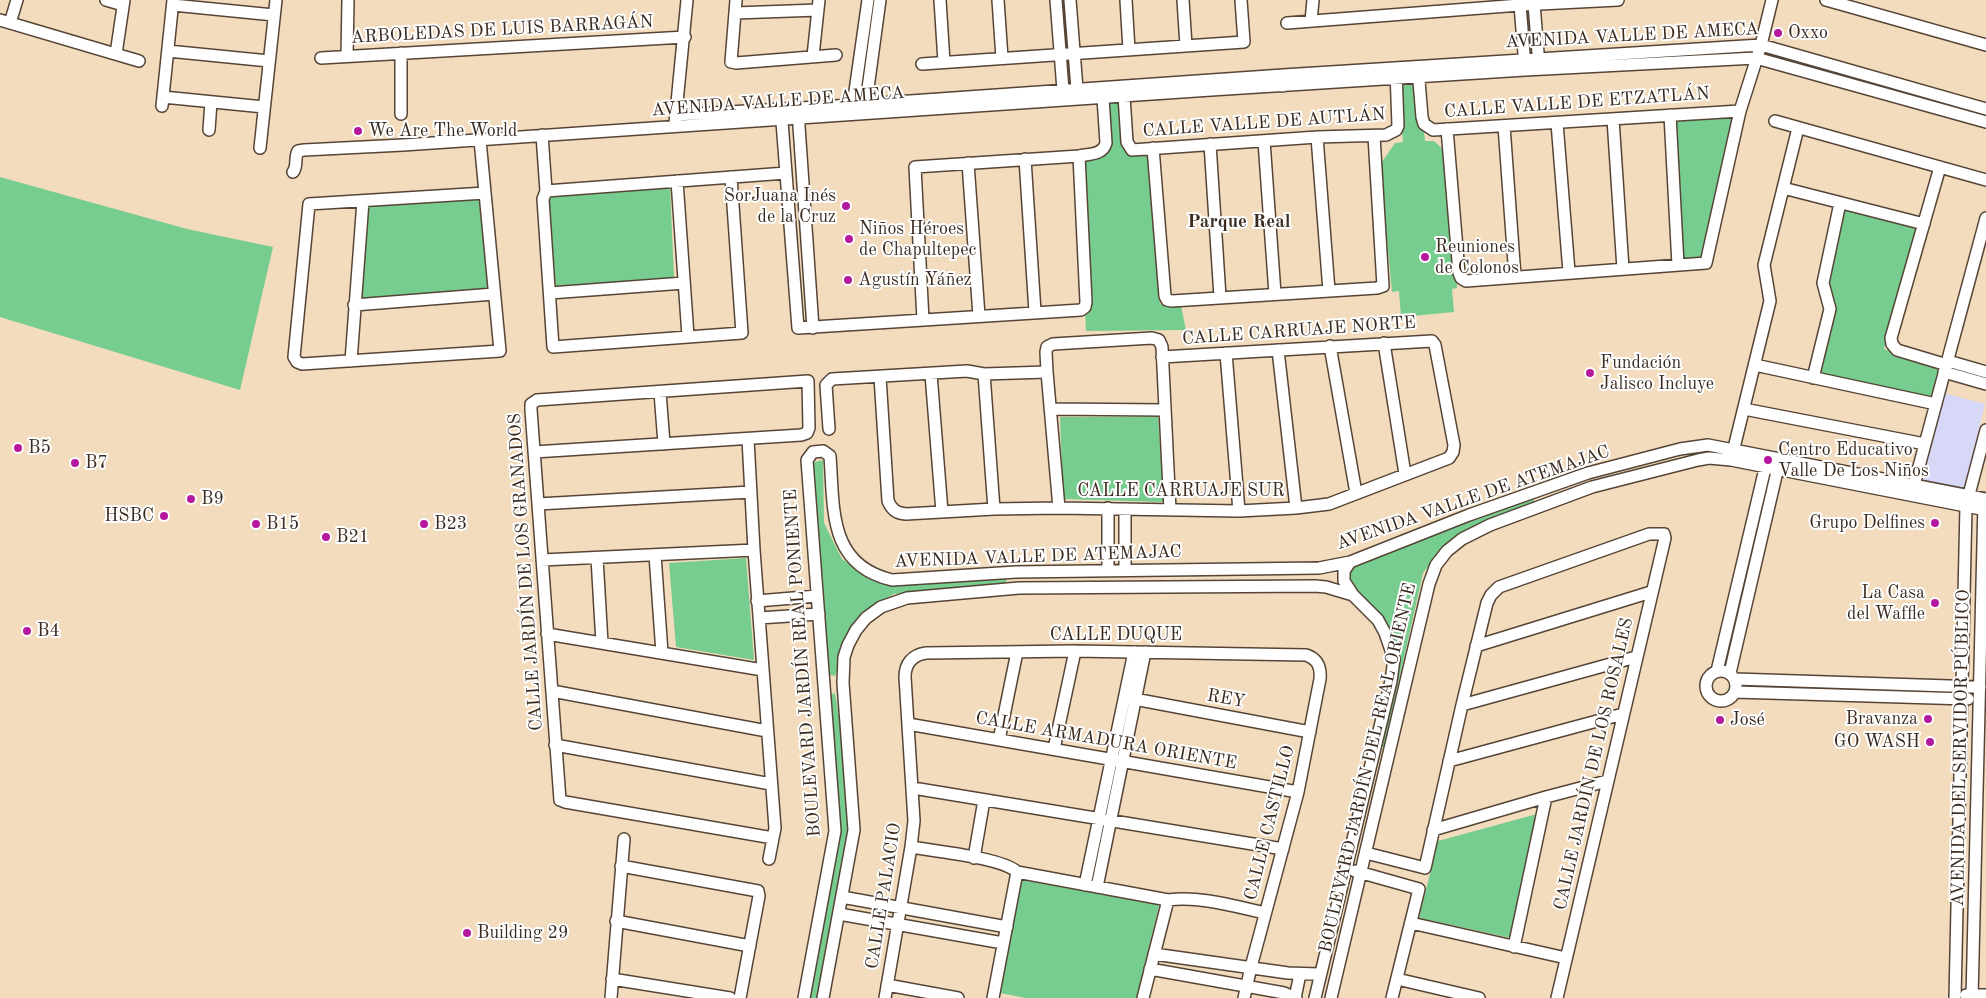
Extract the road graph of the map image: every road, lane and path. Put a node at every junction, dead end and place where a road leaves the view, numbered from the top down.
1 (17, 0) edge
2 (106, 0) edge
3 (276, 0) edge
4 (348, 0) edge
5 (687, 0) edge
6 (736, 0) edge
7 (868, 0) edge
8 (880, 0) edge
9 (940, 0) edge
10 (998, 0) edge
11 (1056, 0) edge
12 (1070, 0) edge
13 (1126, 0) edge
14 (1183, 0) edge
15 (1241, 0) edge
16 (1313, 0) edge
17 (1618, 0) edge
18 (1772, 0) edge
19 (1826, 0) edge
20 (124, 2) edge
21 (173, 3) edge
22 (1534, 4) junction
23 (818, 5) edge
24 (1520, 5) junction
25 (735, 13) junction
26 (274, 15) junction
27 (1311, 21) junction
28 (5, 22) edge
29 (1287, 23) dead end
30 (870, 25) junction
31 (684, 37) junction
32 (1761, 45) junction
33 (1986, 45) edge
34 (1186, 46) junction
35 (168, 50) junction
36 (1129, 50) junction
37 (401, 53) junction
38 (116, 54) junction
39 (1060, 54) junction
40 (1074, 54) junction
41 (836, 55) dead end
42 (347, 56) junction
43 (813, 56) junction
44 (321, 58) dead end
45 (1002, 58) junction
46 (1756, 58) junction
47 (139, 61) dead end
48 (269, 61) junction
49 (944, 62) junction
50 (922, 64) dead end
51 (1524, 64) junction
52 (1538, 64) junction
53 (1418, 72) junction
54 (1396, 73) junction
55 (1283, 81) junction
56 (1063, 90) junction
57 (1077, 90) junction
58 (1124, 96) junction
59 (1103, 98) junction
60 (211, 102) junction
61 (264, 107) junction
62 (865, 109) junction
63 (1986, 109) edge
64 (852, 110) junction
65 (1740, 111) junction
66 (798, 113) junction
67 (402, 114) dead end
68 (782, 114) junction
69 (1670, 115) junction
70 (1613, 119) junction
71 (676, 121) junction
72 (1775, 121) dead end
73 (1557, 122) junction
74 (1986, 122) edge
75 (1504, 126) junction
76 (1798, 128) junction
77 (1447, 129) junction
78 (208, 130) dead end
79 (542, 135) junction
80 (1374, 136) junction
81 (1317, 137) junction
82 (480, 140) junction
83 (1264, 141) junction
84 (1210, 144) junction
85 (260, 148) dead end
86 (1153, 148) junction
87 (1079, 156) junction
88 (1025, 159) junction
89 (968, 163) junction
90 (1940, 167) junction
91 (293, 172) dead end
92 (786, 173) junction
93 (731, 177) junction
94 (1986, 180) edge
95 (676, 181) junction
96 (1783, 188) junction
97 (546, 191) junction
98 (484, 193) junction
99 (363, 201) junction
100 (1840, 203) junction
101 (1986, 218) edge
102 (1924, 224) junction
103 (1678, 265) junction
104 (1624, 269) junction
105 (1569, 272) junction
106 (1515, 277) junction
107 (684, 283) junction
108 (1329, 291) junction
109 (550, 292) junction
110 (494, 294) junction
111 (1275, 294) junction
112 (1220, 298) junction
113 (354, 305) junction
114 (1035, 312) junction
115 (979, 316) junction
116 (923, 320) junction
117 (813, 328) junction
118 (688, 336) junction
119 (1384, 343) junction
120 (1330, 346) junction
121 (1278, 350) junction
122 (1226, 353) junction
123 (1162, 357) junction
124 (350, 361) junction
125 (1755, 365) junction
126 (1946, 366) junction
127 (1047, 372) junction
128 (1986, 372) edge
129 (931, 374) junction
130 (984, 374) junction
131 (880, 377) junction
132 (1813, 378) junction
133 (1986, 384) edge
134 (660, 392) junction
135 (1936, 404) junction
136 (1050, 409) junction
137 (1744, 409) junction
138 (1165, 410) junction
139 (830, 429) dead end
140 (1986, 430) edge
141 (748, 439) junction
142 (664, 444) junction
143 (1925, 444) junction
144 (1454, 445) joint
145 (818, 451) joint
146 (1673, 451) junction
147 (534, 452) junction
148 (1733, 454) junction
149 (1766, 461) junction
150 (1779, 464) junction
151 (1676, 465) junction
152 (1405, 474) junction
153 (1914, 486) junction
154 (1540, 490) junction
155 (751, 492) junction
156 (1356, 493) junction
157 (1967, 501) junction
158 (1985, 502) edge
159 (538, 504) junction
160 (1546, 505) junction
161 (1059, 508) junction
162 (1108, 508) junction
163 (1296, 508) junction
164 (994, 509) junction
165 (1125, 509) junction
166 (1170, 510) junction
167 (1239, 511) junction
168 (942, 512) junction
169 (1108, 545) junction
170 (1125, 545) junction
171 (754, 550) junction
172 (1447, 551) joint
173 (655, 554) junction
174 (597, 558) junction
175 (542, 560) junction
176 (1350, 562) junction
177 (1279, 569) junction
178 (1108, 570) junction
179 (1125, 570) junction
180 (1016, 572) junction
181 (1279, 587) junction
182 (1019, 588) junction
183 (1651, 592) junction
184 (1353, 595) junction
185 (817, 596) junction
186 (802, 597) junction
187 (758, 601) junction
188 (819, 614) junction
189 (802, 616) junction
190 (759, 618) junction
191 (547, 634) junction
192 (602, 643) junction
193 (1476, 646) junction
194 (1075, 651) junction
195 (1017, 652) junction
196 (1140, 652) junction
197 (662, 653) junction
198 (918, 654) joint
199 (1312, 657) joint
200 (1636, 657) junction
201 (763, 670) junction
202 (1717, 670) junction
203 (1732, 676) junction
204 (844, 683) junction
205 (824, 684) junction
206 (1962, 686) junction
207 (1980, 687) junction
208 (552, 691) junction
209 (1735, 692) junction
210 (1130, 698) junction
211 (1962, 699) junction
212 (1980, 699) junction
213 (1462, 704) junction
214 (1623, 714) junction
215 (908, 724) junction
216 (767, 731) junction
217 (1310, 732) junction
218 (999, 740) junction
219 (555, 745) junction
220 (1054, 749) junction
221 (1375, 749) junction
222 (1389, 753) junction
223 (1117, 761) junction
224 (1449, 761) junction
225 (1608, 781) junction
226 (771, 784) junction
227 (913, 788) junction
228 (1298, 792) junction
229 (1546, 797) junction
230 (984, 800) junction
231 (1105, 819) junction
232 (1433, 830) junction
233 (773, 838) junction
234 (624, 839) dead end
235 (911, 847) junction
236 (1282, 849) junction
237 (1366, 853) junction
238 (974, 858) junction
239 (1384, 858) junction
240 (769, 859) dead end
241 (621, 866) junction
242 (1346, 869) junction
243 (1017, 872) junction
244 (1361, 873) junction
245 (1380, 878) junction
246 (1091, 886) junction
247 (842, 897) junction
248 (1168, 900) junction
249 (863, 901) junction
250 (901, 908) junction
251 (1265, 913) junction
252 (839, 914) junction
253 (859, 918) junction
254 (616, 921) junction
255 (898, 924) junction
256 (1411, 924) junction
257 (1006, 927) junction
258 (1003, 943) junction
259 (750, 946) junction
260 (1514, 947) junction
261 (1154, 954) junction
262 (1566, 958) junction
263 (1251, 967) junction
264 (1150, 969) junction
265 (1300, 974) junction
266 (1319, 974) junction
267 (612, 979) junction
268 (1397, 979) junction
269 (887, 985) junction
270 (1245, 992) edge
271 (1986, 995) edge
272 (1955, 996) edge
273 (1972, 996) edge
274 (611, 998) edge
275 (730, 998) edge
276 (740, 998) edge
277 (804, 998) edge
278 (823, 998) edge
279 (885, 998) edge
280 (958, 998) edge
281 (993, 998) edge
282 (1143, 998) edge
283 (1296, 998) edge
284 (1315, 998) edge
285 (1331, 998) edge
286 (1392, 998) edge
287 (1479, 998) edge
288 (1557, 998) edge

1 - 28 street
2 - 20 street
3 - 26 street
4 - 42 street
5 - 31 street
6 - 25 street
7 - 30 street
8 - 30 street
9 - 49 street
10 - 45 street
11 - 39 street
12 - 40 street
13 - 36 street
14 - 34 street
15 - 34 street
16 - 27 street
17 - 22 street
18 - 32 street
19 - 33 street
20 - 38 street
21 - 26 street
21 - 35 street
22 - 24 street
22 - 52 street
23 - 25 street
23 - 43 street
24 - 27 street
24 - 51 street
25 - 43 street
26 - 48 street
27 - 29 street
28 - 38 street
30 - 62 street
30 - 64 street
31 - 37 street, ARBOLEDAS DE LUIS BARRAGÁN
31 - 71 street
32 - 46 street
32 - 52 street, AVENIDA VALLE DE AMECA
32 - 63 street, AVENIDA VALLE DE AMECA
34 - 36 street
35 - 48 street
35 - 60 street
36 - 40 street
37 - 42 street, ARBOLEDAS DE LUIS BARRAGÁN
37 - 67 street
38 - 47 street
39 - 40 street
39 - 45 street
39 - 56 street
40 - 57 street
41 - 43 street
42 - 44 street, ARBOLEDAS DE LUIS BARRAGÁN
45 - 49 street
46 - 52 street, AVENIDA VALLE DE AMECA
46 - 65 street
46 - 74 street, AVENIDA VALLE DE AMECA
48 - 61 street
49 - 50 street
51 - 52 street, AVENIDA VALLE DE AMECA
51 - 53 street, AVENIDA VALLE DE AMECA
53 - 54 street, AVENIDA VALLE DE AMECA
53 - 77 street, CALLE VALLE DE ETZATLÁN
54 - 55 street, AVENIDA VALLE DE AMECA
54 - 80 street, CALLE VALLE DE AUTLÁN
55 - 57 street
55 - 58 street, AVENIDA VALLE DE AMECA
56 - 57 street
56 - 62 street
58 - 59 street, AVENIDA VALLE DE AMECA
58 - 86 street, CALLE VALLE DE AUTLÁN
59 - 62 street, AVENIDA VALLE DE AMECA
59 - 87 street
60 - 61 street
60 - 78 street
61 - 85 street
62 - 64 street, AVENIDA VALLE DE AMECA
64 - 66 street, AVENIDA VALLE DE AMECA
65 - 69 street, CALLE VALLE DE ETZATLÁN
65 - 103 street
66 - 68 street, AVENIDA VALLE DE AMECA
66 - 117 street
68 - 71 street, AVENIDA VALLE DE AMECA
68 - 92 street
69 - 70 street, CALLE VALLE DE ETZATLÁN
69 - 103 street
70 - 73 street, CALLE VALLE DE ETZATLÁN
70 - 104 street
71 - 79 street, AVENIDA VALLE DE AMECA
72 - 76 street
73 - 75 street, CALLE VALLE DE ETZATLÁN
73 - 105 street
75 - 77 street, CALLE VALLE DE ETZATLÁN
75 - 106 street
76 - 90 street
76 - 96 street
77 - 106 street
79 - 82 street, AVENIDA VALLE DE AMECA
79 - 97 street
80 - 81 street, CALLE VALLE DE AUTLÁN
80 - 108 street
81 - 83 street, CALLE VALLE DE AUTLÁN
81 - 108 street
82 - 91 street, AVENIDA VALLE DE AMECA
82 - 98 street
83 - 84 street, CALLE VALLE DE AUTLÁN
83 - 111 street
84 - 86 street, CALLE VALLE DE AUTLÁN
84 - 112 street
86 - 112 street
87 - 88 street
87 - 114 street
88 - 89 street
88 - 114 street
89 - 115 street
89 - 116 street
90 - 94 street
90 - 102 street
92 - 93 street
92 - 117 street
93 - 95 street
93 - 118 street
95 - 97 street
95 - 107 street
96 - 100 street
96 - 125 street
97 - 109 street
98 - 99 street
98 - 110 street
99 - 113 street
99 - 124 street
100 - 102 street
100 - 132 street
101 - 126 street
102 - 126 street
103 - 104 street
104 - 105 street
105 - 106 street
107 - 109 street
107 - 118 street
108 - 111 street
109 - 118 street
110 - 113 street
110 - 124 street
111 - 112 street
113 - 124 street
114 - 115 street
115 - 116 street
116 - 117 street
119 - 120 street, CALLE CARRUAJE NORTE
119 - 144 street, CALLE CARRUAJE NORTE
119 - 152 street
120 - 121 street, CALLE CARRUAJE NORTE
120 - 156 street
121 - 122 street, CALLE CARRUAJE NORTE
121 - 163 street
122 - 123 street, CALLE CARRUAJE NORTE
122 - 167 street
123 - 127 street
123 - 138 street
125 - 132 street
125 - 137 street
126 - 128 street
126 - 133 street
126 - 135 street
127 - 130 street
127 - 136 street
129 - 130 street
129 - 131 street
129 - 168 street
130 - 164 street
131 - 139 street
131 - 168 street, CALLE CARRUAJE SUR
132 - 135 street
134 - 141 street, CALLE JARDÍN DE LOS GRANADOS
134 - 142 street
134 - 147 street, CALLE JARDÍN DE LOS GRANADOS
135 - 143 street
136 - 138 street
136 - 161 street
137 - 143 street
137 - 148 street
138 - 166 street
140 - 157 street, AVENIDA DEL SERVIDOR PÚBLICO
141 - 142 street
141 - 155 street
142 - 147 street
143 - 153 street
144 - 152 street, CALLE CARRUAJE SUR
145 - 180 street, AVENIDA VALLE DE ATEMAJAC
145 - 185 street, BOULEVARD JARDÍN REAL PONIENTE
146 - 148 street, AVENIDA VALLE DE ATEMAJAC
146 - 151 street
146 - 154 street, AVENIDA VALLE DE ATEMAJAC
147 - 159 street, CALLE JARDÍN DE LOS GRANADOS
148 - 149 street, AVENIDA VALLE DE ATEMAJAC
148 - 151 street, AVENIDA VALLE DE ATEMAJAC
149 - 150 street, AVENIDA VALLE DE ATEMAJAC
149 - 202 street
150 - 153 street, AVENIDA VALLE DE ATEMAJAC
150 - 157 street, AVENIDA VALLE DE ATEMAJAC
150 - 203 street
151 - 160 street, AVENIDA VALLE DE ATEMAJAC
152 - 156 street, CALLE CARRUAJE SUR
153 - 157 street, AVENIDA VALLE DE ATEMAJAC
154 - 160 street
154 - 176 street, AVENIDA VALLE DE ATEMAJAC
155 - 159 street
155 - 171 street
156 - 163 street, CALLE CARRUAJE SUR
157 - 158 street, AVENIDA VALLE DE ATEMAJAC
157 - 206 street, AVENIDA DEL SERVIDOR PÚBLICO
158 - 207 street, AVENIDA DEL SERVIDOR PÚBLICO
159 - 175 street, CALLE JARDÍN DE LOS GRANADOS
160 - 172 street, AVENIDA VALLE DE ATEMAJAC
161 - 162 street, CALLE CARRUAJE SUR
161 - 164 street, CALLE CARRUAJE SUR
162 - 165 street, CALLE CARRUAJE SUR
162 - 169 street
163 - 167 street, CALLE CARRUAJE SUR
164 - 168 street, CALLE CARRUAJE SUR
165 - 166 street, CALLE CARRUAJE SUR
165 - 170 street
166 - 167 street, CALLE CARRUAJE SUR
169 - 170 street
169 - 178 street
170 - 179 street
171 - 173 street
171 - 187 street
172 - 222 street, BOULEVARD JARDÍN DEL REAL ORIENTE
173 - 174 street
173 - 197 street
174 - 175 street
174 - 192 street
175 - 191 street, CALLE JARDÍN DE LOS GRANADOS
176 - 177 street, AVENIDA VALLE DE ATEMAJAC
176 - 184 street, BOULEVARD JARDÍN DEL REAL ORIENTE
177 - 179 street, AVENIDA VALLE DE ATEMAJAC
177 - 181 street
178 - 179 street, AVENIDA VALLE DE ATEMAJAC
178 - 180 street, AVENIDA VALLE DE ATEMAJAC
180 - 182 street
181 - 182 street, AVENIDA VALLE DE ATEMAJAC
181 - 184 street, AVENIDA VALLE DE ATEMAJAC
182 - 204 street, AVENIDA VALLE DE ATEMAJAC
183 - 193 street
183 - 193 street, CALLE JARDÍN DE LOS ROSALES
183 - 200 street, CALLE JARDÍN DE LOS ROSALES
184 - 221 street, BOULEVARD JARDÍN DEL REAL ORIENTE
185 - 186 street
185 - 188 street, BOULEVARD JARDÍN REAL PONIENTE
186 - 187 street
186 - 189 street
187 - 190 street
188 - 189 street
188 - 205 street, BOULEVARD JARDÍN REAL PONIENTE
189 - 190 street
190 - 201 street
191 - 192 street
191 - 208 street, CALLE JARDÍN DE LOS GRANADOS
192 - 197 street
193 - 213 street
194 - 195 street, CALLE DUQUE
194 - 196 street, CALLE DUQUE
194 - 220 street
195 - 198 street, CALLE DUQUE
195 - 218 street
196 - 199 street, CALLE DUQUE
196 - 210 street
197 - 201 street
198 - 215 street, CALLE PALACIO
199 - 217 street, CALLE CASTILLO
200 - 213 street
200 - 214 street, CALLE JARDÍN DE LOS ROSALES
201 - 216 street
202 - 203 street
202 - 209 street
203 - 206 street
203 - 209 street
204 - 205 street
204 - 247 street
205 - 277 street, BOULEVARD JARDÍN REAL PONIENTE
206 - 207 street
206 - 211 street, AVENIDA DEL SERVIDOR PÚBLICO
207 - 212 street, AVENIDA DEL SERVIDOR PÚBLICO
208 - 216 street
208 - 219 street, CALLE JARDÍN DE LOS GRANADOS
209 - 211 street
210 - 217 street, REY
210 - 223 street
211 - 212 street
211 - 272 street, AVENIDA DEL SERVIDOR PÚBLICO
212 - 273 street, AVENIDA DEL SERVIDOR PÚBLICO
213 - 224 street
214 - 224 street
214 - 225 street, CALLE JARDÍN DE LOS ROSALES
215 - 218 street, CALLE ARMADURA ORIENTE
215 - 227 street, CALLE PALACIO
216 - 226 street
217 - 228 street, CALLE CASTILLO
218 - 220 street, CALLE ARMADURA ORIENTE
219 - 226 street
219 - 233 street, CALLE JARDÍN DE LOS GRANADOS
220 - 223 street, CALLE ARMADURA ORIENTE
221 - 222 street
221 - 242 street, BOULEVARD JARDÍN DEL REAL ORIENTE
222 - 237 street, BOULEVARD JARDÍN DEL REAL ORIENTE
223 - 228 street, CALLE ARMADURA ORIENTE
223 - 231 street
224 - 232 street
225 - 229 street
225 - 262 street, CALLE JARDÍN DE LOS ROSALES
226 - 233 street
227 - 230 street
227 - 235 street, CALLE PALACIO
228 - 236 street, CALLE CASTILLO
229 - 232 street
229 - 260 street
230 - 231 street
230 - 238 street
231 - 236 street
231 - 246 street
232 - 239 street
233 - 240 street
234 - 241 street
235 - 238 street
235 - 250 street, CALLE PALACIO
236 - 251 street, CALLE CASTILLO
237 - 239 street
237 - 244 street, BOULEVARD JARDÍN DEL REAL ORIENTE
238 - 243 street
239 - 245 street
241 - 254 street
241 - 259 street
242 - 244 street
242 - 266 street, BOULEVARD JARDÍN DEL REAL ORIENTE
243 - 246 street
243 - 257 street
244 - 245 street
244 - 285 street, BOULEVARD JARDÍN DEL REAL ORIENTE
245 - 256 street
246 - 248 street
247 - 249 street
247 - 252 street
248 - 251 street
248 - 261 street
249 - 250 street
249 - 253 street
250 - 255 street, CALLE PALACIO
250 - 257 street
251 - 263 street, CALLE CASTILLO
252 - 253 street
252 - 278 street
253 - 255 street
254 - 259 street
254 - 267 street
255 - 258 street
255 - 269 street, CALLE PALACIO
256 - 260 street
256 - 268 street
257 - 258 street
258 - 281 street
259 - 276 street
260 - 262 street
261 - 263 street
261 - 264 street
262 - 288 street, CALLE JARDÍN DE LOS ROSALES
263 - 265 street
263 - 270 street, CALLE CASTILLO
264 - 270 street
264 - 282 street
265 - 266 street
265 - 283 street
266 - 284 street, BOULEVARD JARDÍN DEL REAL ORIENTE
267 - 274 street
267 - 275 street
268 - 286 street
268 - 287 street
269 - 279 street, CALLE PALACIO
269 - 280 street
270 - 283 street
271 - 273 street
272 - 273 street

